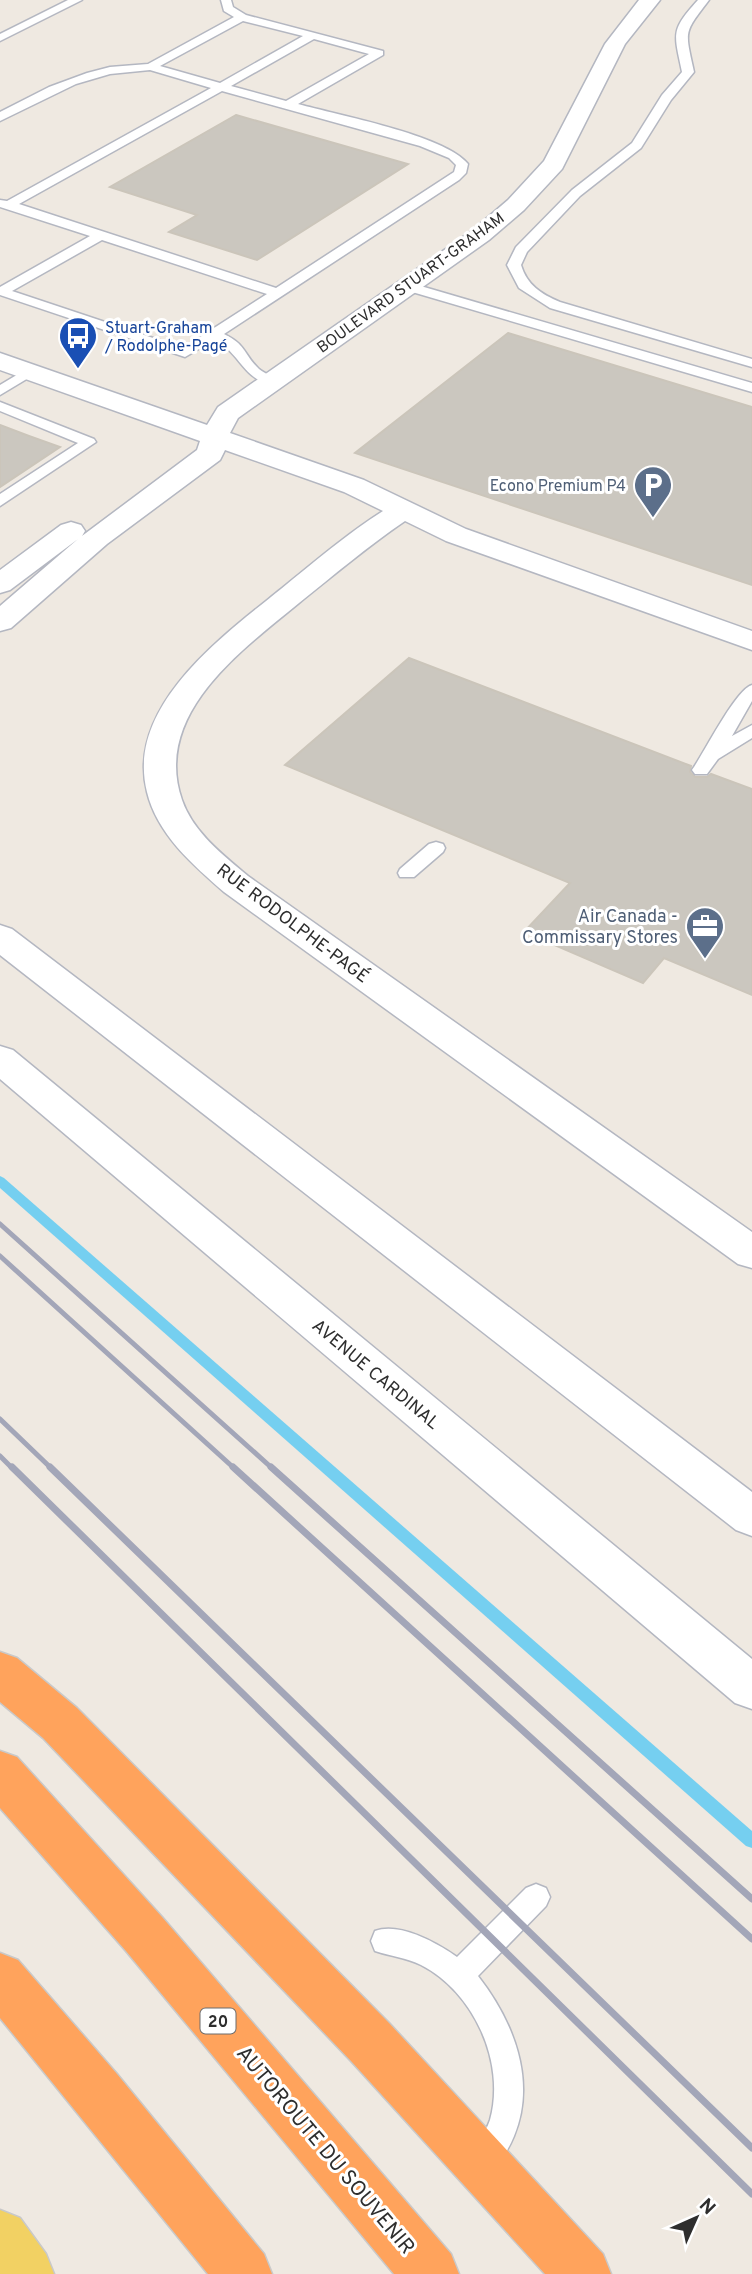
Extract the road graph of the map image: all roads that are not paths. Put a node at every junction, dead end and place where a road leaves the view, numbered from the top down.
1 (77, 0) edge
2 (226, 0) edge
3 (650, 0) edge
4 (704, 0) edge
5 (242, 17) junction
6 (312, 36) junction
7 (0, 38) edge
8 (150, 68) junction
9 (222, 86) junction
10 (290, 104) junction
11 (0, 117) edge
12 (4, 203) edge
13 (101, 235) junction
14 (407, 286) junction
15 (1, 291) edge
16 (278, 293) junction
17 (214, 334) junction
18 (0, 361) edge
19 (752, 363) edge
20 (30, 372) junction
21 (271, 381) junction
22 (752, 388) edge
23 (0, 391) edge
24 (0, 406) edge
25 (215, 436) junction
26 (0, 500) edge
27 (401, 511) junction
28 (0, 584) edge
29 (0, 622) edge
30 (752, 641) edge
31 (749, 698) edge
32 (752, 730) edge
33 (436, 848) dead end
34 (407, 873) dead end
35 (0, 937) edge
36 (0, 1059) edge
37 (752, 1253) edge
38 (752, 1517) edge
39 (0, 1673) edge
40 (752, 1688) edge
41 (0, 1773) edge
42 (536, 1897) dead end
43 (385, 1941) dead end
44 (458, 1976) junction
45 (0, 1978) edge
46 (479, 2163) junction
47 (0, 2238) edge
48 (26, 2274) edge
49 (244, 2274) edge
50 (430, 2274) edge
51 (583, 2274) edge

1 - 7 lane
2 - 5 lane
3 - 14 street, BOULEVARD STUART-GRAHAM
4 - 19 lane
5 - 6 lane
5 - 8 lane
6 - 9 lane
6 - 10 lane
8 - 9 lane
8 - 11 lane
9 - 10 lane
9 - 12 lane
10 - 16 lane
12 - 13 lane
13 - 15 lane
13 - 16 lane
14 - 21 street, BOULEVARD STUART-GRAHAM
14 - 22 lane
15 - 17 lane
16 - 17 lane
17 - 21 lane
18 - 20 street
20 - 23 lane
20 - 25 street
21 - 25 street, BOULEVARD STUART-GRAHAM
24 - 26 lane
25 - 27 street
25 - 28 street
25 - 29 street, BOULEVARD STUART-GRAHAM
27 - 30 street
27 - 37 street, RUE RODOLPHE-PAGÉ
31 - 32 lane
33 - 34 lane
35 - 38 street
36 - 40 street, AVENUE CARDINAL
39 - 46 highway
41 - 50 highway, AUTOROUTE DU SOUVENIR / 20
42 - 44 lane
43 - 44 lane
44 - 46 lane
45 - 49 highway
46 - 51 highway
47 - 48 main road

